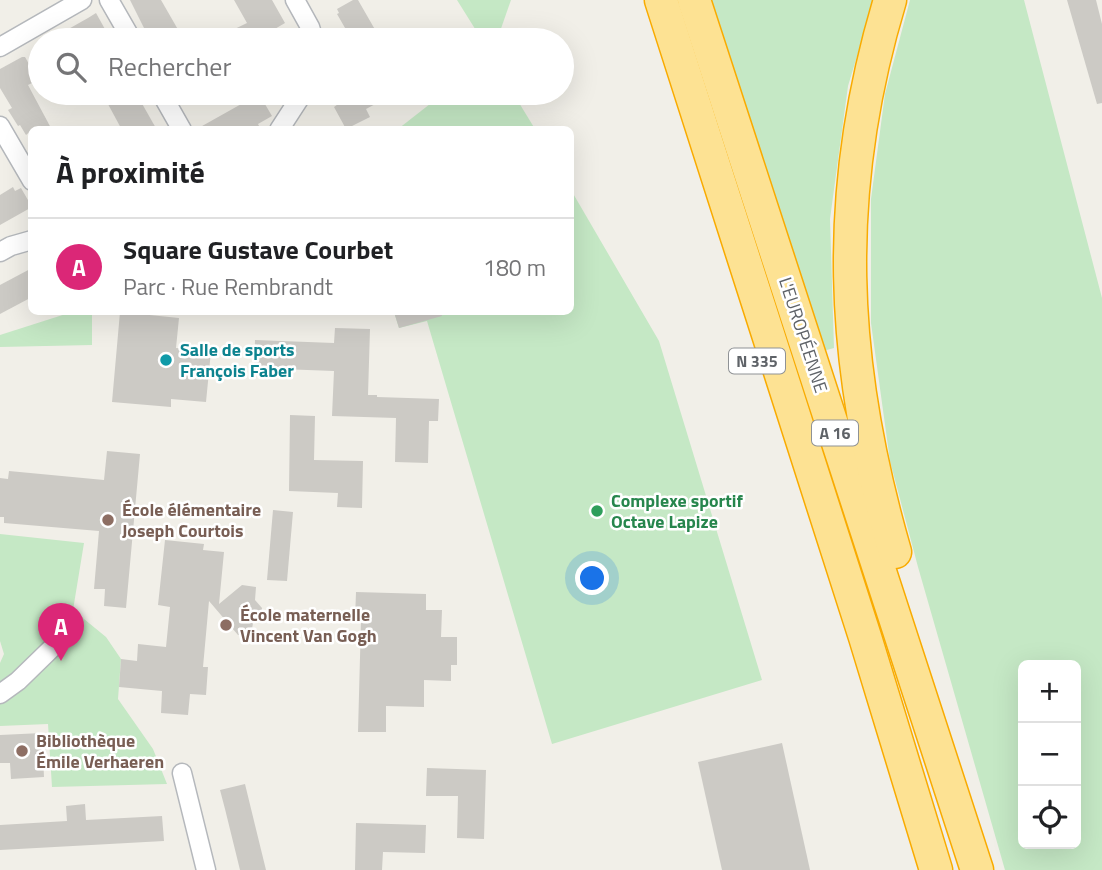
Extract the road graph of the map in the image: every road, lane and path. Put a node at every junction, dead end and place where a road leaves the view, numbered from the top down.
1 (82, 0) edge
2 (109, 0) edge
3 (295, 0) edge
4 (640, 0) edge
5 (661, 0) edge
6 (694, 0) edge
7 (890, 0) edge
8 (33, 28) edge
9 (125, 28) edge
10 (310, 28) edge
11 (28, 31) edge
12 (0, 47) edge
13 (168, 105) edge
14 (295, 105) edge
15 (0, 125) edge
16 (180, 126) edge
17 (282, 126) edge
18 (28, 174) edge
19 (28, 241) edge
20 (0, 252) edge
21 (865, 637) junction
22 (55, 645) dead end
23 (0, 694) edge
24 (182, 773) dead end
25 (976, 868) edge
26 (206, 870) edge
27 (936, 870) edge

1 - 8 street
2 - 9 street
3 - 10 street
4 - 21 highway, N 335
5 - 21 highway, L'EUROPÉENNE / A 16
6 - 25 highway, L'EUROPÉENNE / A 16
7 - 25 highway
11 - 12 street
13 - 16 street
14 - 17 street
15 - 18 street
19 - 20 street
21 - 27 highway, L'EUROPÉENNE / A 16
22 - 23 street
24 - 26 street

